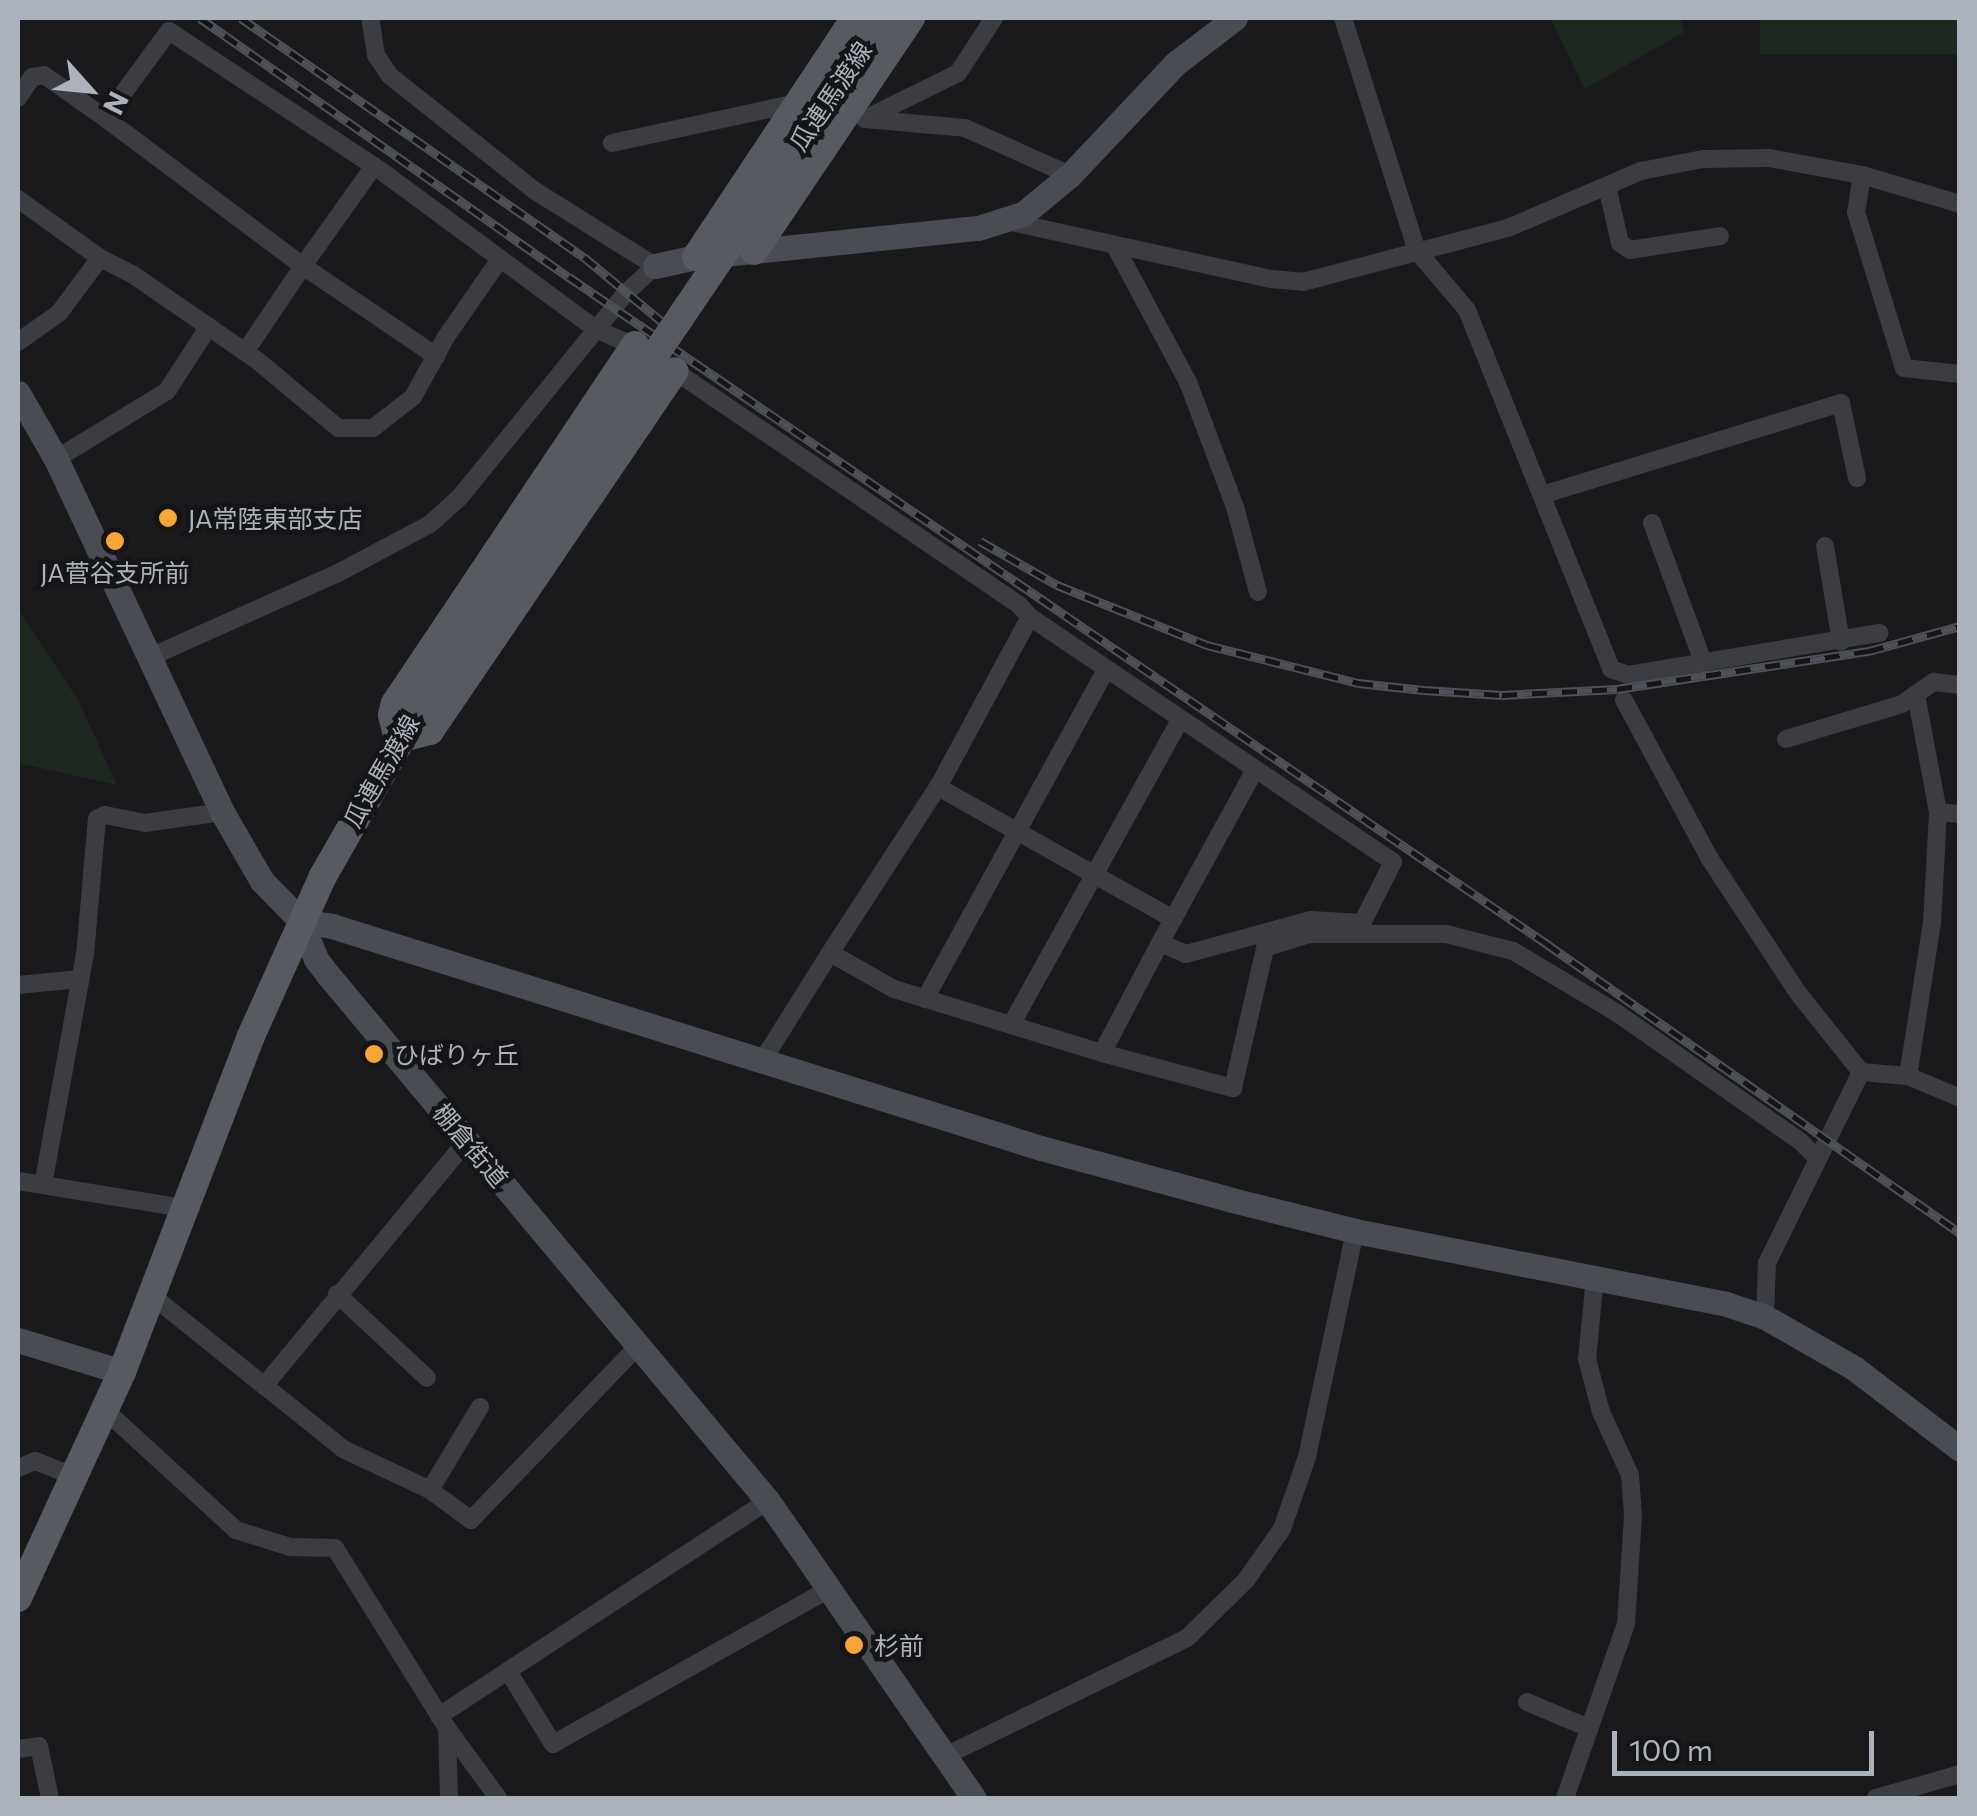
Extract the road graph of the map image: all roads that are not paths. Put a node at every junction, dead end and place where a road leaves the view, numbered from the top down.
1 (370, 18) edge
2 (855, 18) edge
3 (884, 18) edge
4 (911, 18) edge
5 (994, 18) edge
6 (1235, 18) edge
7 (1343, 18) edge
8 (18, 98) edge
9 (797, 103) junction
10 (104, 118) junction
11 (852, 121) junction
12 (612, 142) dead end
13 (374, 166) junction
14 (1070, 175) junction
15 (1862, 175) junction
16 (1607, 186) junction
17 (18, 199) edge
18 (1960, 204) edge
19 (1007, 221) junction
20 (1720, 236) dead end
21 (1115, 246) junction
22 (754, 251) junction
23 (1417, 251) junction
24 (100, 258) junction
25 (500, 258) junction
26 (696, 258) junction
27 (303, 266) junction
28 (655, 266) junction
29 (209, 326) junction
30 (597, 330) junction
31 (18, 342) edge
32 (635, 345) junction
33 (245, 352) junction
34 (436, 356) junction
35 (675, 371) junction
36 (1960, 374) edge
37 (18, 394) edge
38 (56, 460) junction
39 (1857, 478) dead end
40 (1542, 495) junction
41 (1652, 523) dead end
42 (1825, 546) dead end
43 (1258, 592) dead end
44 (1030, 617) junction
45 (1880, 633) dead end
46 (1841, 642) junction
47 (148, 658) junction
48 (1704, 664) junction
49 (1106, 670) junction
50 (1960, 685) edge
51 (1916, 694) junction
52 (1624, 700) dead end
53 (1180, 720) junction
54 (398, 739) junction
55 (1786, 739) dead end
56 (1254, 771) junction
57 (938, 786) junction
58 (222, 812) junction
59 (1938, 812) junction
60 (1960, 814) edge
61 (1018, 831) junction
62 (1095, 875) junction
63 (1173, 919) junction
64 (301, 922) junction
65 (1160, 943) junction
66 (830, 952) junction
67 (80, 978) junction
68 (18, 985) edge
69 (924, 999) junction
70 (1011, 1025) junction
71 (1102, 1053) junction
72 (761, 1063) junction
73 (1861, 1072) junction
74 (1908, 1076) junction
75 (1959, 1096) edge
76 (468, 1141) junction
77 (1818, 1158) junction
78 (18, 1181) edge
79 (43, 1185) junction
80 (183, 1208) junction
81 (1355, 1230) junction
82 (1595, 1277) junction
83 (337, 1294) junction
84 (152, 1295) junction
85 (1765, 1317) junction
86 (18, 1340) edge
87 (640, 1344) junction
88 (122, 1372) junction
89 (426, 1378) dead end
90 (264, 1386) junction
91 (480, 1407) dead end
92 (105, 1410) junction
93 (1960, 1449) edge
94 (18, 1468) edge
95 (74, 1483) junction
96 (430, 1490) junction
97 (768, 1500) junction
98 (831, 1588) junction
99 (18, 1598) edge
100 (508, 1670) junction
101 (1528, 1702) dead end
102 (443, 1722) junction
103 (1589, 1728) junction
104 (18, 1749) edge
105 (945, 1756) junction
106 (1960, 1774) edge
107 (1908, 1794) edge
108 (50, 1798) edge
109 (449, 1798) edge
110 (498, 1798) edge
111 (974, 1798) edge
112 (1565, 1798) edge
113 (1876, 1798) edge

1 - 28 street
2 - 9 main road
3 - 54 main road, 瓜連馬渡線, bridge
4 - 11 main road
5 - 11 street
6 - 14 street
7 - 23 street
8 - 10 street
9 - 12 street
9 - 26 main road
10 - 13 street
10 - 27 street
11 - 14 street
11 - 22 main road
13 - 25 street
13 - 27 street
14 - 19 street
15 - 16 street
15 - 18 street
15 - 36 street
16 - 20 street
16 - 23 street
17 - 24 street
19 - 21 street
19 - 22 street
21 - 23 street
21 - 43 street
22 - 26 street
23 - 40 street
24 - 29 street
24 - 31 street
25 - 30 street
25 - 34 street
26 - 28 street
27 - 33 street
27 - 34 street
28 - 30 street
29 - 33 street
29 - 38 street
30 - 32 street
30 - 47 street
32 - 35 street
32 - 54 main road
33 - 34 street
35 - 44 street
35 - 54 main road
37 - 38 street, 棚倉街道
38 - 47 street, 棚倉街道
39 - 40 street
40 - 48 street
41 - 48 street
42 - 46 street
44 - 49 street
44 - 57 street
45 - 46 street
46 - 48 street
47 - 58 street, 棚倉街道
49 - 53 street
49 - 61 street
50 - 51 street
51 - 55 street
51 - 59 street
52 - 73 street
53 - 56 street
53 - 62 street
54 - 64 main road, 瓜連馬渡線
56 - 63 street
56 - 65 street
57 - 61 street
57 - 66 street
58 - 64 street, 棚倉街道
58 - 67 street
59 - 60 street
59 - 74 street
61 - 62 street
61 - 69 street
62 - 63 street
62 - 70 street
63 - 65 street
64 - 72 street
64 - 76 street, 棚倉街道
64 - 80 main road, 瓜連馬渡線
65 - 71 street
66 - 69 street
66 - 72 street
67 - 68 street
67 - 79 street
69 - 70 street
70 - 71 street
71 - 77 street
72 - 81 street
73 - 74 street
73 - 77 street
74 - 75 street
76 - 83 street
76 - 87 street, 棚倉街道
77 - 85 street
78 - 79 street
79 - 80 street
80 - 84 main road, 瓜連馬渡線
81 - 82 street
81 - 105 street
82 - 85 street
82 - 103 street
83 - 89 street
83 - 90 street
84 - 88 main road, 瓜連馬渡線
84 - 90 street
85 - 93 street
86 - 88 street
87 - 96 street
87 - 97 street, 棚倉街道
88 - 92 main road, 瓜連馬渡線
90 - 96 street
91 - 96 street
92 - 95 main road, 瓜連馬渡線
92 - 102 street
94 - 95 street
95 - 99 main road, 瓜連馬渡線
97 - 98 street, 棚倉街道
97 - 100 street
98 - 100 street
98 - 105 street, 棚倉街道
100 - 102 street
101 - 103 street
102 - 109 street
102 - 110 street
103 - 112 street
104 - 108 street
105 - 111 street, 棚倉街道
106 - 107 street
107 - 113 street

